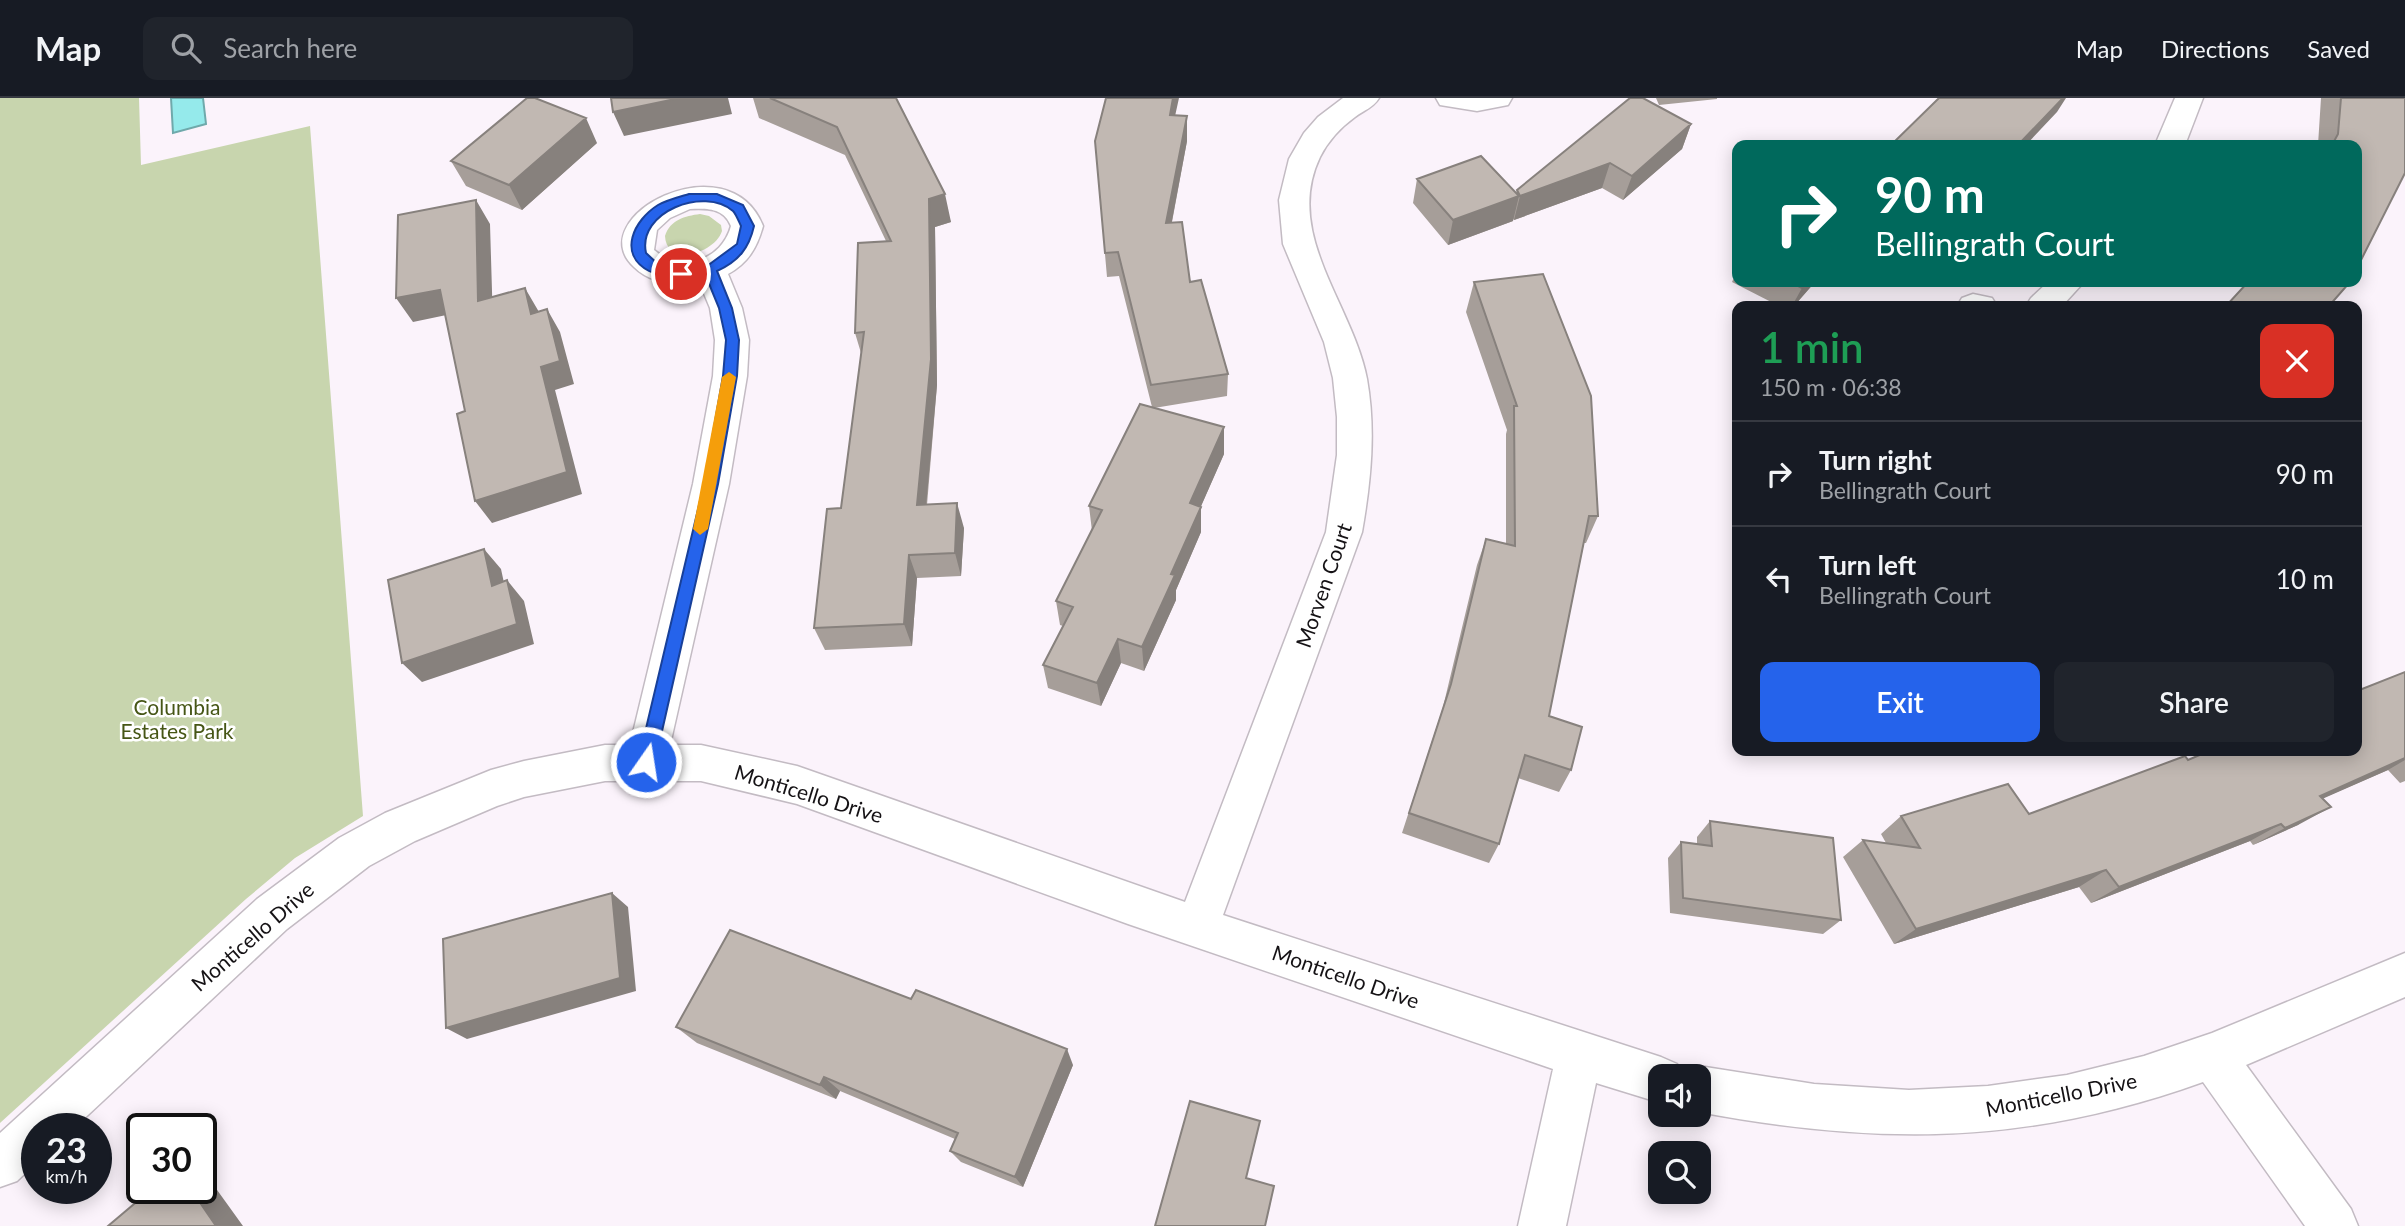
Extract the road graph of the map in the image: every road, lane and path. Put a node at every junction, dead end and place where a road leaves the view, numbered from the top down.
1 (1365, 98) edge
2 (1450, 98) edge
3 (1498, 98) edge
4 (2189, 98) edge
5 (2172, 140) edge
6 (710, 269) dead end
7 (2063, 287) edge
8 (2047, 301) edge
9 (646, 762) junction
10 (1197, 926) junction
11 (2405, 975) edge
12 (1579, 1055) junction
13 (2211, 1055) junction
14 (1648, 1076) edge
15 (1711, 1091) edge
16 (56, 1113) edge
17 (21, 1145) edge
18 (0, 1164) edge
19 (1542, 1226) edge
20 (2334, 1226) edge

1 - 10 street, Morven Court
2 - 3 street
4 - 5 street
6 - 9 street
7 - 8 street
9 - 10 street, Monticello Drive
9 - 16 street, Monticello Drive
10 - 12 street, Monticello Drive
11 - 13 street, Monticello Drive
12 - 14 street, Monticello Drive
12 - 19 street
13 - 15 street, Monticello Drive
13 - 20 street
17 - 18 street, Monticello Drive

